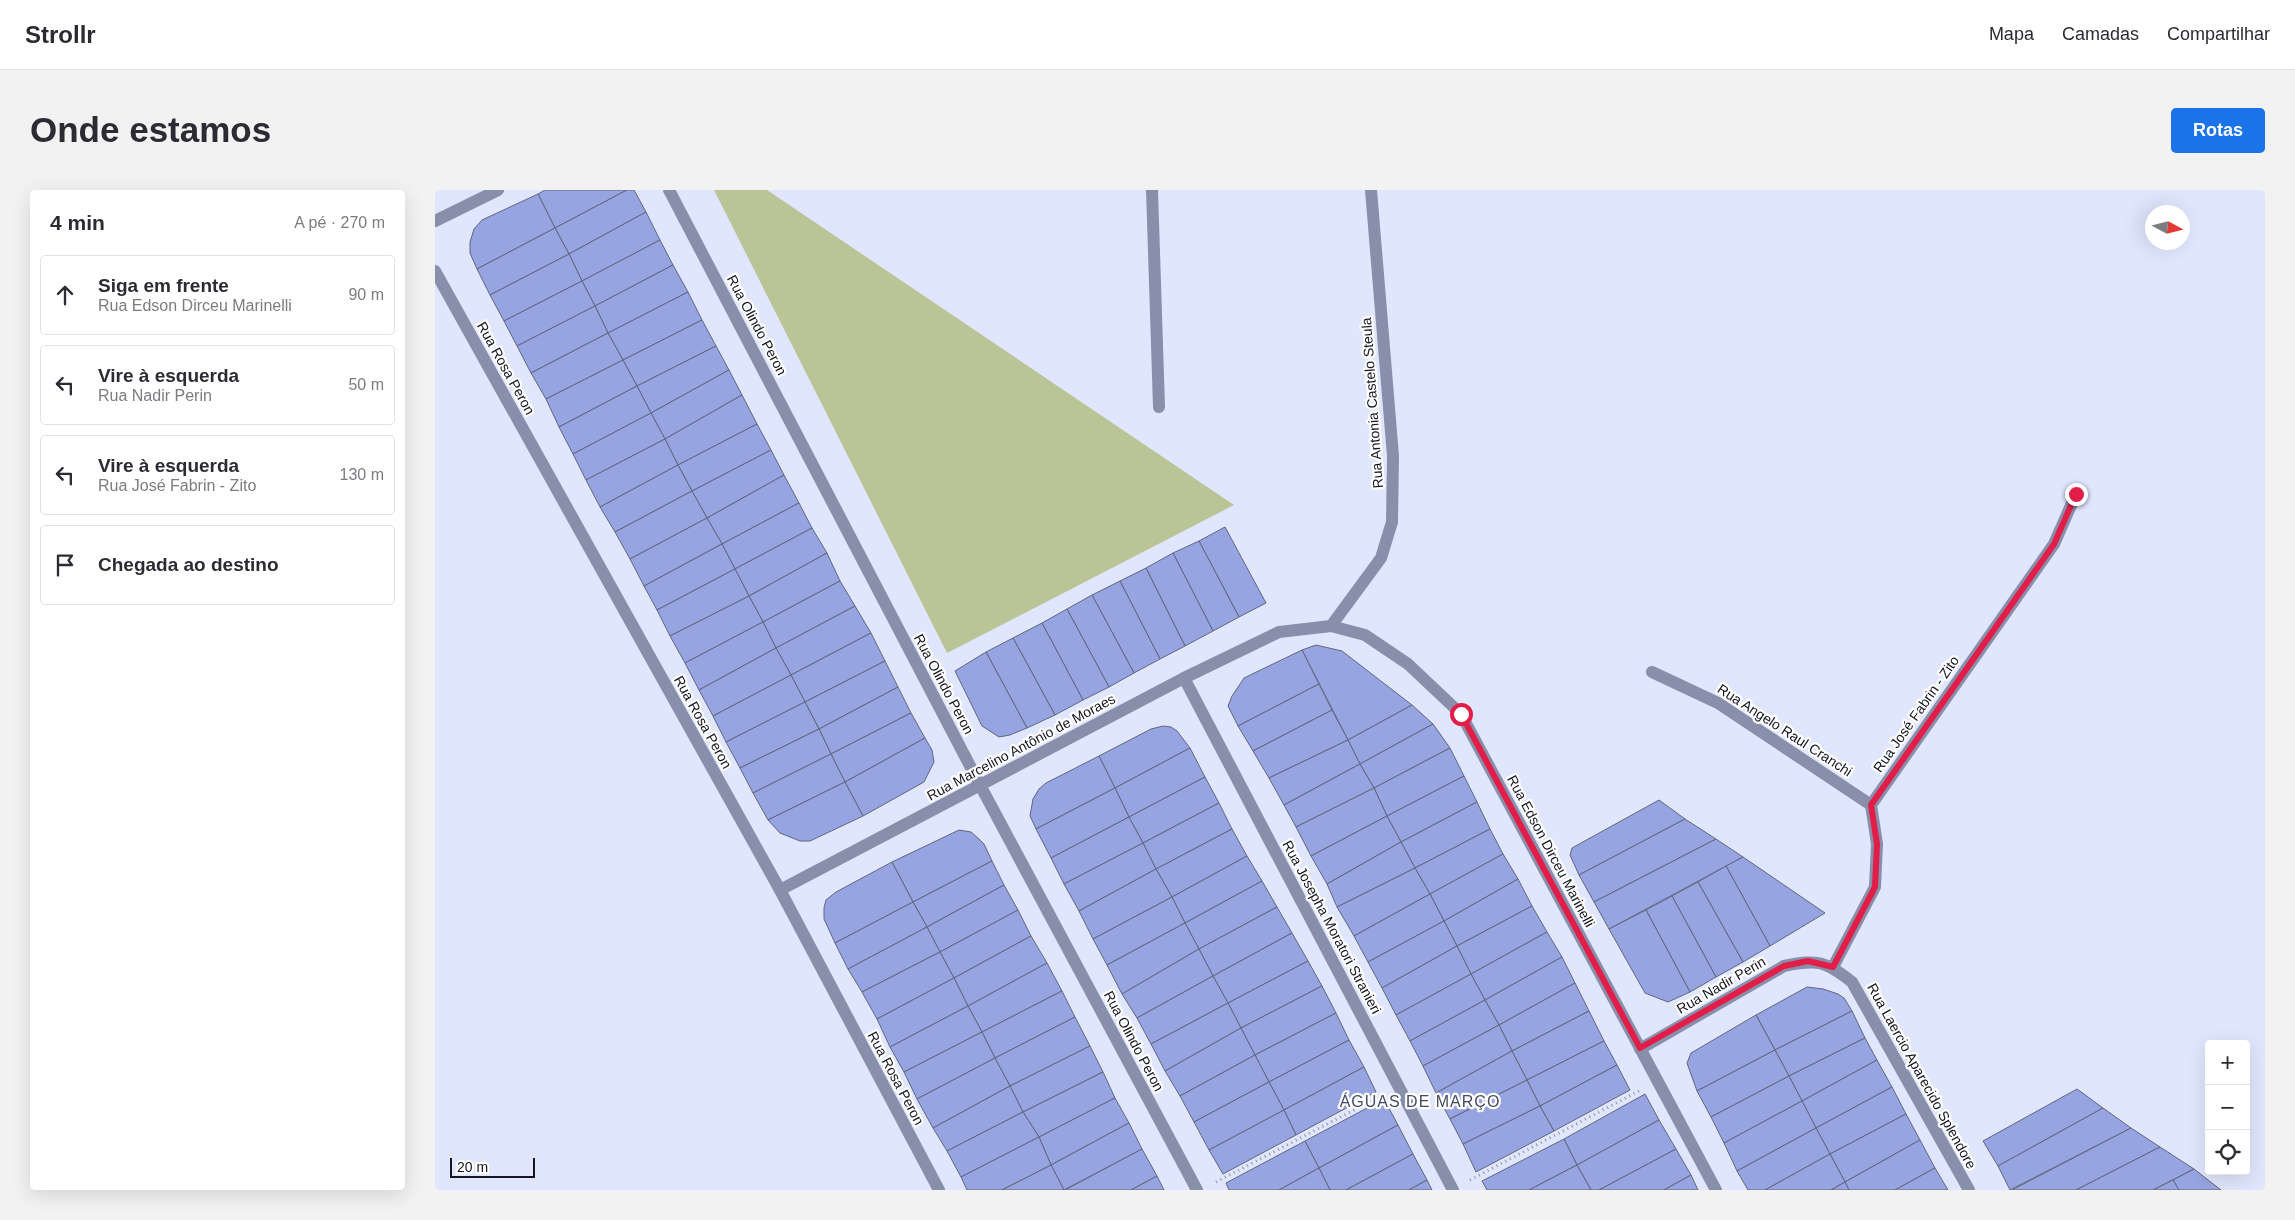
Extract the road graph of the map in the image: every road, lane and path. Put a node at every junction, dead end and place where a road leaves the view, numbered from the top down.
1 (498, 190) edge
2 (669, 190) edge
3 (1152, 190) edge
4 (1371, 190) edge
5 (435, 221) edge
6 (435, 271) edge
7 (1159, 407) dead end
8 (2076, 494) dead end
9 (1331, 626) junction
10 (1279, 632) joint
11 (1652, 672) dead end
12 (1184, 678) junction
13 (980, 785) junction
14 (1871, 805) junction
15 (780, 890) junction
16 (1827, 965) junction
17 (1640, 1048) junction
18 (1657, 1082) junction
19 (1399, 1086) junction
20 (1209, 1186) dead end
21 (939, 1190) edge
22 (1197, 1190) edge
23 (1453, 1190) edge
24 (1715, 1190) edge
25 (1969, 1190) edge

1 - 5 street
2 - 13 street, Rua Olindo Peron
3 - 7 street
4 - 9 street, Rua Antonia Castelo Steula
6 - 15 street, Rua Rosa Peron
8 - 14 street, Rua José Fabrin - Zito
9 - 10 street, Rua Edson Dirceu Marinelli
9 - 17 street, Rua Edson Dirceu Marinelli
10 - 12 street, Rua Marcelino Antônio de Moraes
11 - 14 street, Rua Angelo Raul Cranchi
12 - 13 street, Rua Marcelino Antônio de Moraes
12 - 19 street, Rua Josepha Moratori Stranieri
13 - 15 street, Rua Marcelino Antônio de Moraes
13 - 22 street, Rua Olindo Peron
14 - 16 street
15 - 21 street, Rua Rosa Peron
16 - 17 street, Rua Nadir Perin
16 - 25 street, Rua Laercio Aparecido Splendore
17 - 18 street, Rua Edson Dirceu Marinelli
18 - 23 path
18 - 24 street, Rua Edson Dirceu Marinelli
19 - 20 path
19 - 23 street, Rua Josepha Moratori Stranieri

